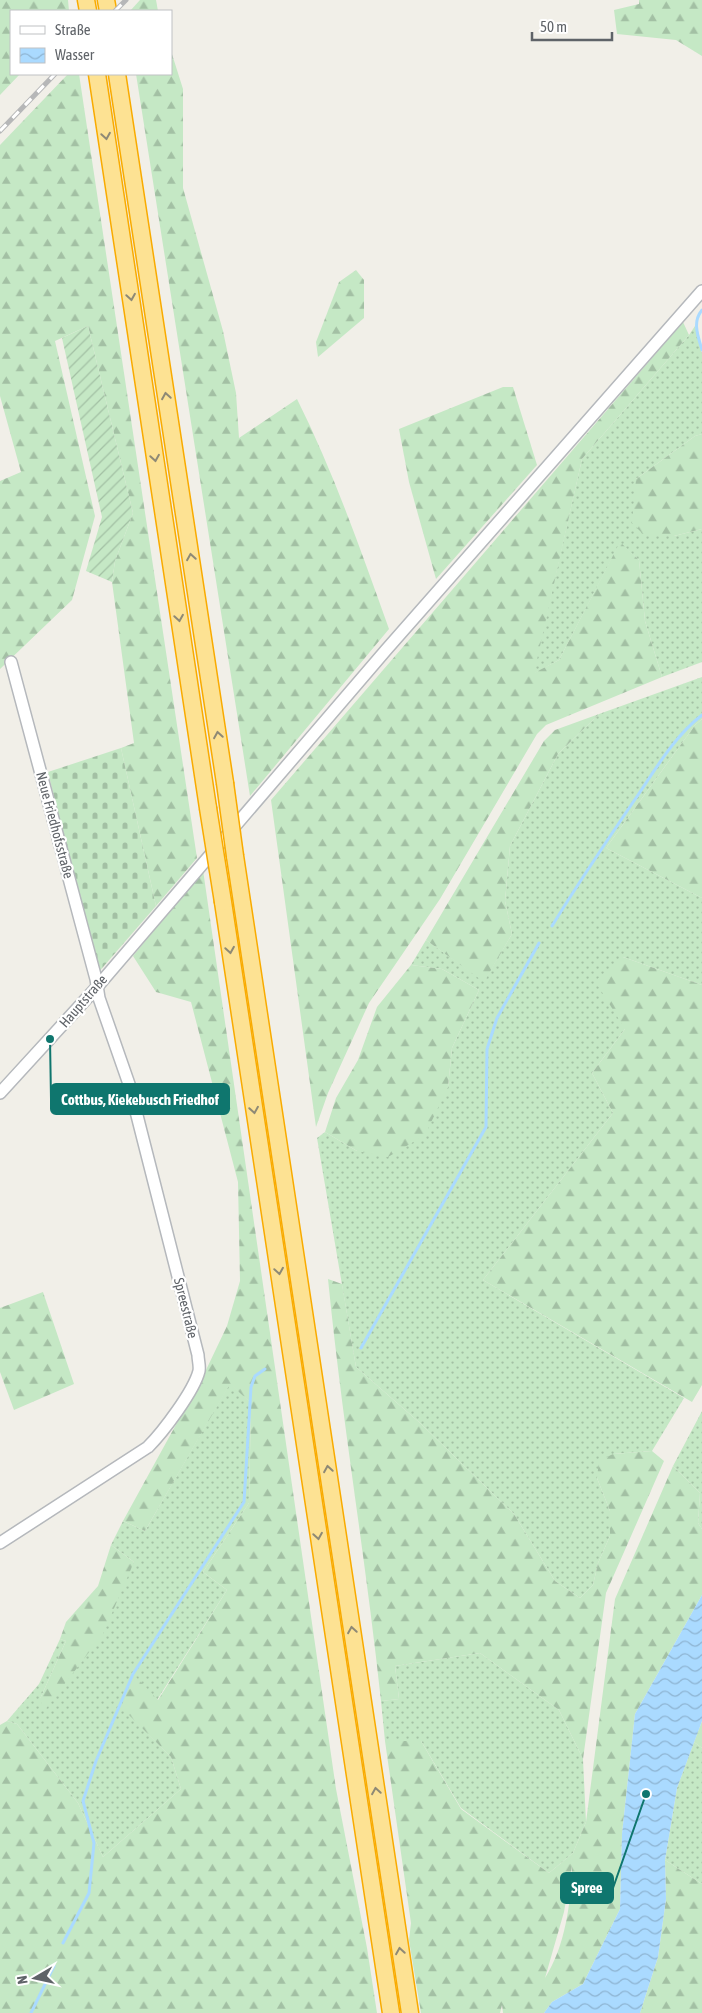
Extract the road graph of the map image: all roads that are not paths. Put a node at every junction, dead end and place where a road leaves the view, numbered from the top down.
1 (117, 75) edge
2 (98, 81) edge
3 (702, 291) edge
4 (11, 662) dead end
5 (96, 987) junction
6 (0, 1093) edge
7 (0, 1543) edge
8 (409, 2006) edge
9 (390, 2008) edge

8 -> 1 highway, bridge
2 -> 9 highway, bridge
3 - 5 street, Hauptstraße
4 - 5 street, Neue Friedhofsstraße
5 - 6 street, Hauptstraße
5 - 7 street, Spreestraße

